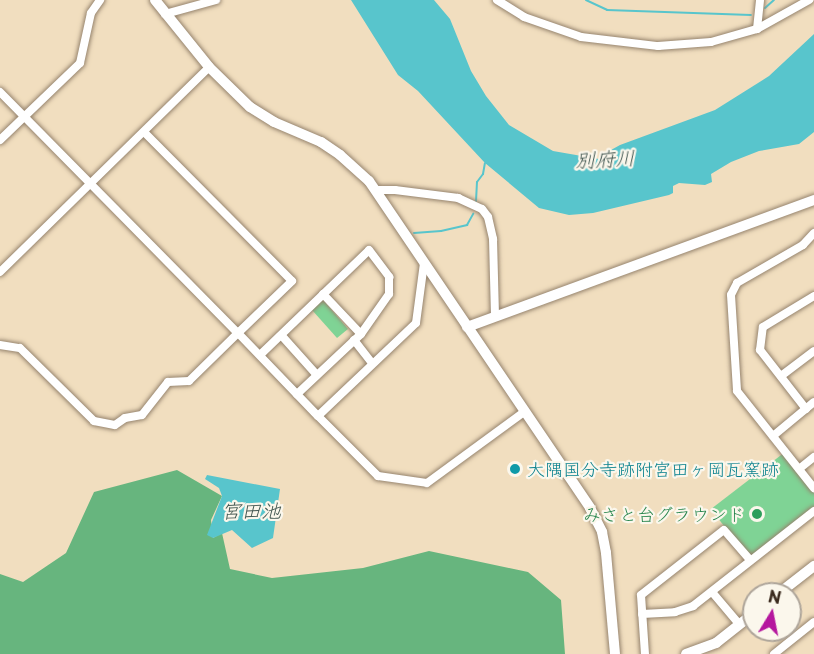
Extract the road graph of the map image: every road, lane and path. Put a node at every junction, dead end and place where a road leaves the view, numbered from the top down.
1 (100, 0) edge
2 (155, 0) edge
3 (216, 0) edge
4 (497, 0) edge
5 (760, 0) edge
6 (808, 0) edge
7 (165, 14) junction
8 (757, 29) junction
9 (209, 67) junction
10 (0, 92) edge
11 (25, 117) junction
12 (144, 132) junction
13 (0, 140) edge
14 (90, 184) junction
15 (375, 190) junction
16 (814, 200) edge
17 (814, 233) edge
18 (424, 263) junction
19 (0, 273) edge
20 (323, 294) junction
21 (814, 296) edge
22 (495, 317) junction
23 (467, 327) junction
24 (238, 333) junction
25 (362, 334) junction
26 (282, 336) junction
27 (354, 340) junction
28 (0, 345) edge
29 (814, 351) edge
30 (260, 355) junction
31 (372, 363) junction
32 (316, 374) junction
33 (781, 376) junction
34 (297, 394) junction
35 (814, 402) edge
36 (806, 408) junction
37 (524, 412) junction
38 (318, 416) junction
39 (773, 436) junction
40 (814, 457) edge
41 (799, 469) junction
42 (814, 488) edge
43 (814, 511) edge
44 (750, 560) junction
45 (813, 568) edge
46 (794, 582) edge
47 (712, 592) junction
48 (642, 614) junction
49 (814, 622) edge
50 (740, 624) joint
51 (703, 652) edge
52 (615, 654) edge
53 (645, 654) edge
54 (686, 654) edge
55 (774, 654) edge

1 - 11 street
2 - 7 street
3 - 7 street
4 - 8 street
5 - 8 street
6 - 8 street
7 - 9 street
9 - 12 street
9 - 15 street
10 - 11 street
11 - 13 street
11 - 14 street
12 - 14 street
12 - 24 street
14 - 19 street
14 - 24 street
15 - 18 street
15 - 22 street
16 - 22 street
17 - 39 street
18 - 23 street
18 - 31 street
20 - 25 street
20 - 25 street
20 - 26 street
21 - 33 street
22 - 23 street
23 - 37 street
24 - 28 street
24 - 30 street
25 - 27 street
26 - 30 street
26 - 32 street
27 - 31 street
27 - 32 street
29 - 33 street
30 - 34 street
31 - 38 street
32 - 34 street
33 - 36 street
34 - 38 street
35 - 36 street
36 - 39 street
37 - 38 street
37 - 52 street
39 - 41 street
40 - 41 street
41 - 42 street
43 - 44 street
44 - 47 street
44 - 48 street
45 - 46 street
47 - 48 street
47 - 50 street
48 - 53 street
49 - 55 street
50 - 51 street
51 - 54 street

